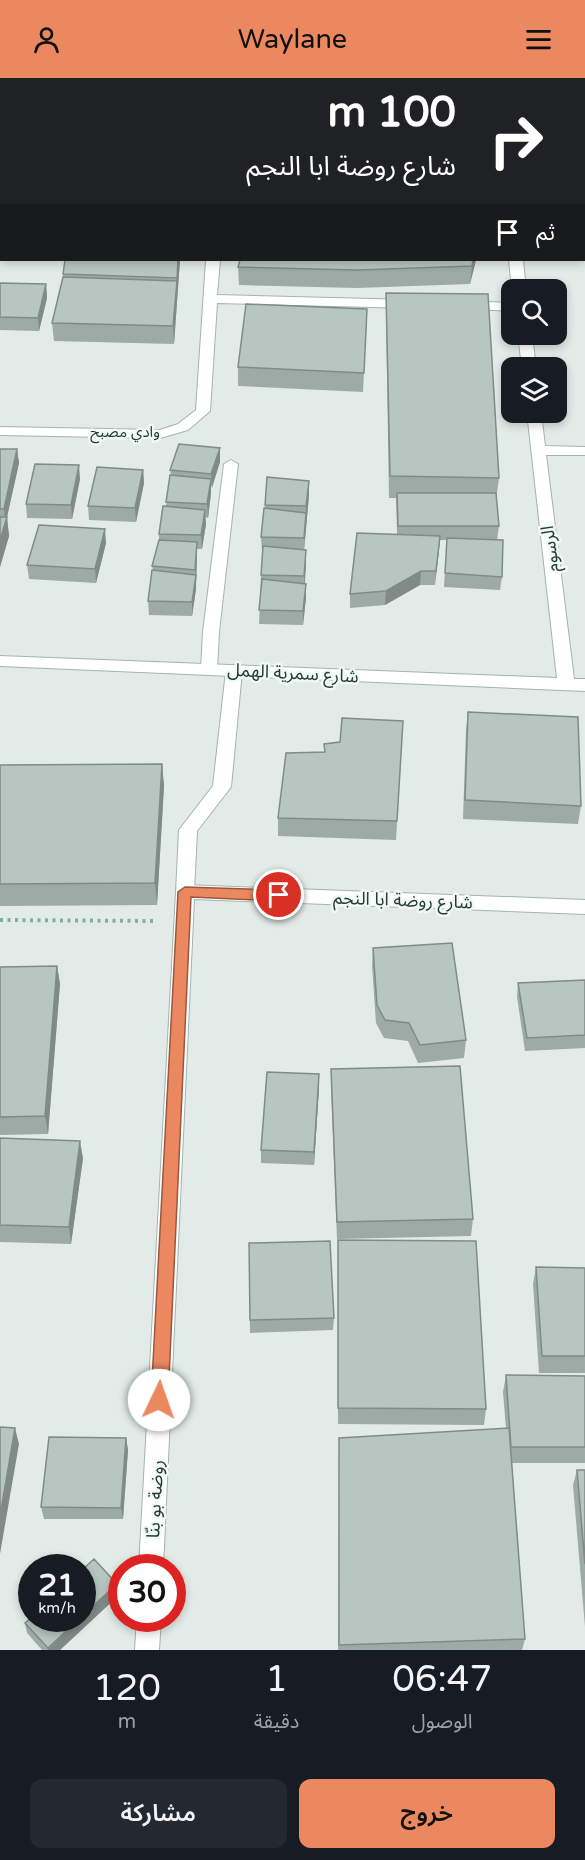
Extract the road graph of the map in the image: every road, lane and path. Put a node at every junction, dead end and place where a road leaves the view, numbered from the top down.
1 (213, 261) edge
2 (516, 261) edge
3 (518, 279) edge
4 (211, 299) junction
5 (430, 304) edge
6 (454, 305) edge
7 (501, 307) edge
8 (535, 423) edge
9 (0, 430) edge
10 (538, 450) junction
11 (585, 451) edge
12 (231, 464) dead end
13 (0, 662) edge
14 (209, 669) junction
15 (234, 671) junction
16 (566, 685) junction
17 (585, 685) edge
18 (185, 892) junction
19 (585, 907) edge
20 (0, 921) edge
21 (183, 921) junction
22 (152, 1554) edge
23 (148, 1632) edge
24 (147, 1650) edge

1 - 4 street, وادي مصبح
2 - 3 street
4 - 5 street
4 - 9 street, وادي مصبح
6 - 7 street
8 - 10 street, الرسوم
10 - 11 street
10 - 16 street, الرسوم
12 - 14 street
13 - 14 street, شارع سمرية الهمل
14 - 15 street, شارع سمرية الهمل
15 - 16 street, شارع سمرية الهمل
15 - 18 street, روضة بو بنّا
16 - 17 street, شارع سمرية الهمل
18 - 19 street, شارع روضة ابا النجم
18 - 21 street, روضة بو بنّا
20 - 21 path
21 - 22 street, روضة بو بنّا
23 - 24 street

